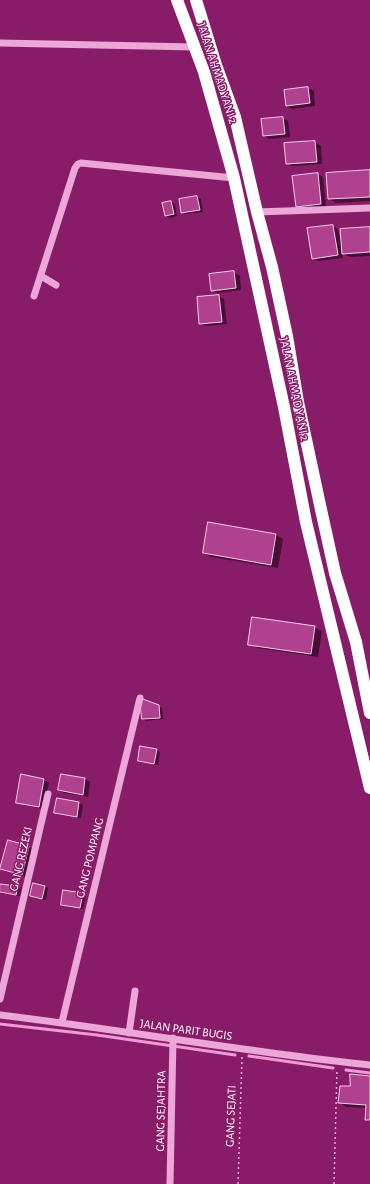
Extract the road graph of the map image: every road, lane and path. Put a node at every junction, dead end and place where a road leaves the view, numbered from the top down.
1 (177, 0) edge
2 (196, 0) edge
3 (0, 43) edge
4 (195, 47) junction
5 (234, 178) junction
6 (370, 208) edge
7 (257, 212) junction
8 (41, 276) junction
9 (56, 285) dead end
10 (34, 296) dead end
11 (140, 698) dead end
12 (370, 710) edge
13 (370, 788) edge
14 (48, 794) dead end
15 (135, 991) dead end
16 (0, 999) edge
17 (0, 1015) edge
18 (62, 1022) junction
19 (129, 1033) junction
20 (173, 1038) junction
21 (242, 1049) junction
22 (337, 1062) junction
23 (370, 1065) edge
24 (170, 1184) edge
25 (238, 1184) edge
26 (334, 1184) edge

1 - 4 highway, JALAN AHMAD YANI 2
2 - 7 highway, JALAN AHMAD YANI 2
3 - 4 street
4 - 5 highway, JALAN AHMAD YANI 2
5 - 8 street
5 - 13 highway, JALAN AHMAD YANI 2
6 - 7 street
7 - 12 highway, JALAN AHMAD YANI 2
8 - 9 street
8 - 10 street
11 - 18 street, GANG POMPANG
14 - 16 street, GANG REZEKI
15 - 19 street
17 - 18 street, JALAN PARIT BUGIS
18 - 19 street, JALAN PARIT BUGIS
19 - 20 street, JALAN PARIT BUGIS
20 - 21 street, JALAN PARIT BUGIS
20 - 24 street, GANG SEJAHTRA
21 - 22 street, JALAN PARIT BUGIS
21 - 25 path, GANG SEJATI
22 - 23 street, JALAN PARIT BUGIS
22 - 26 path

